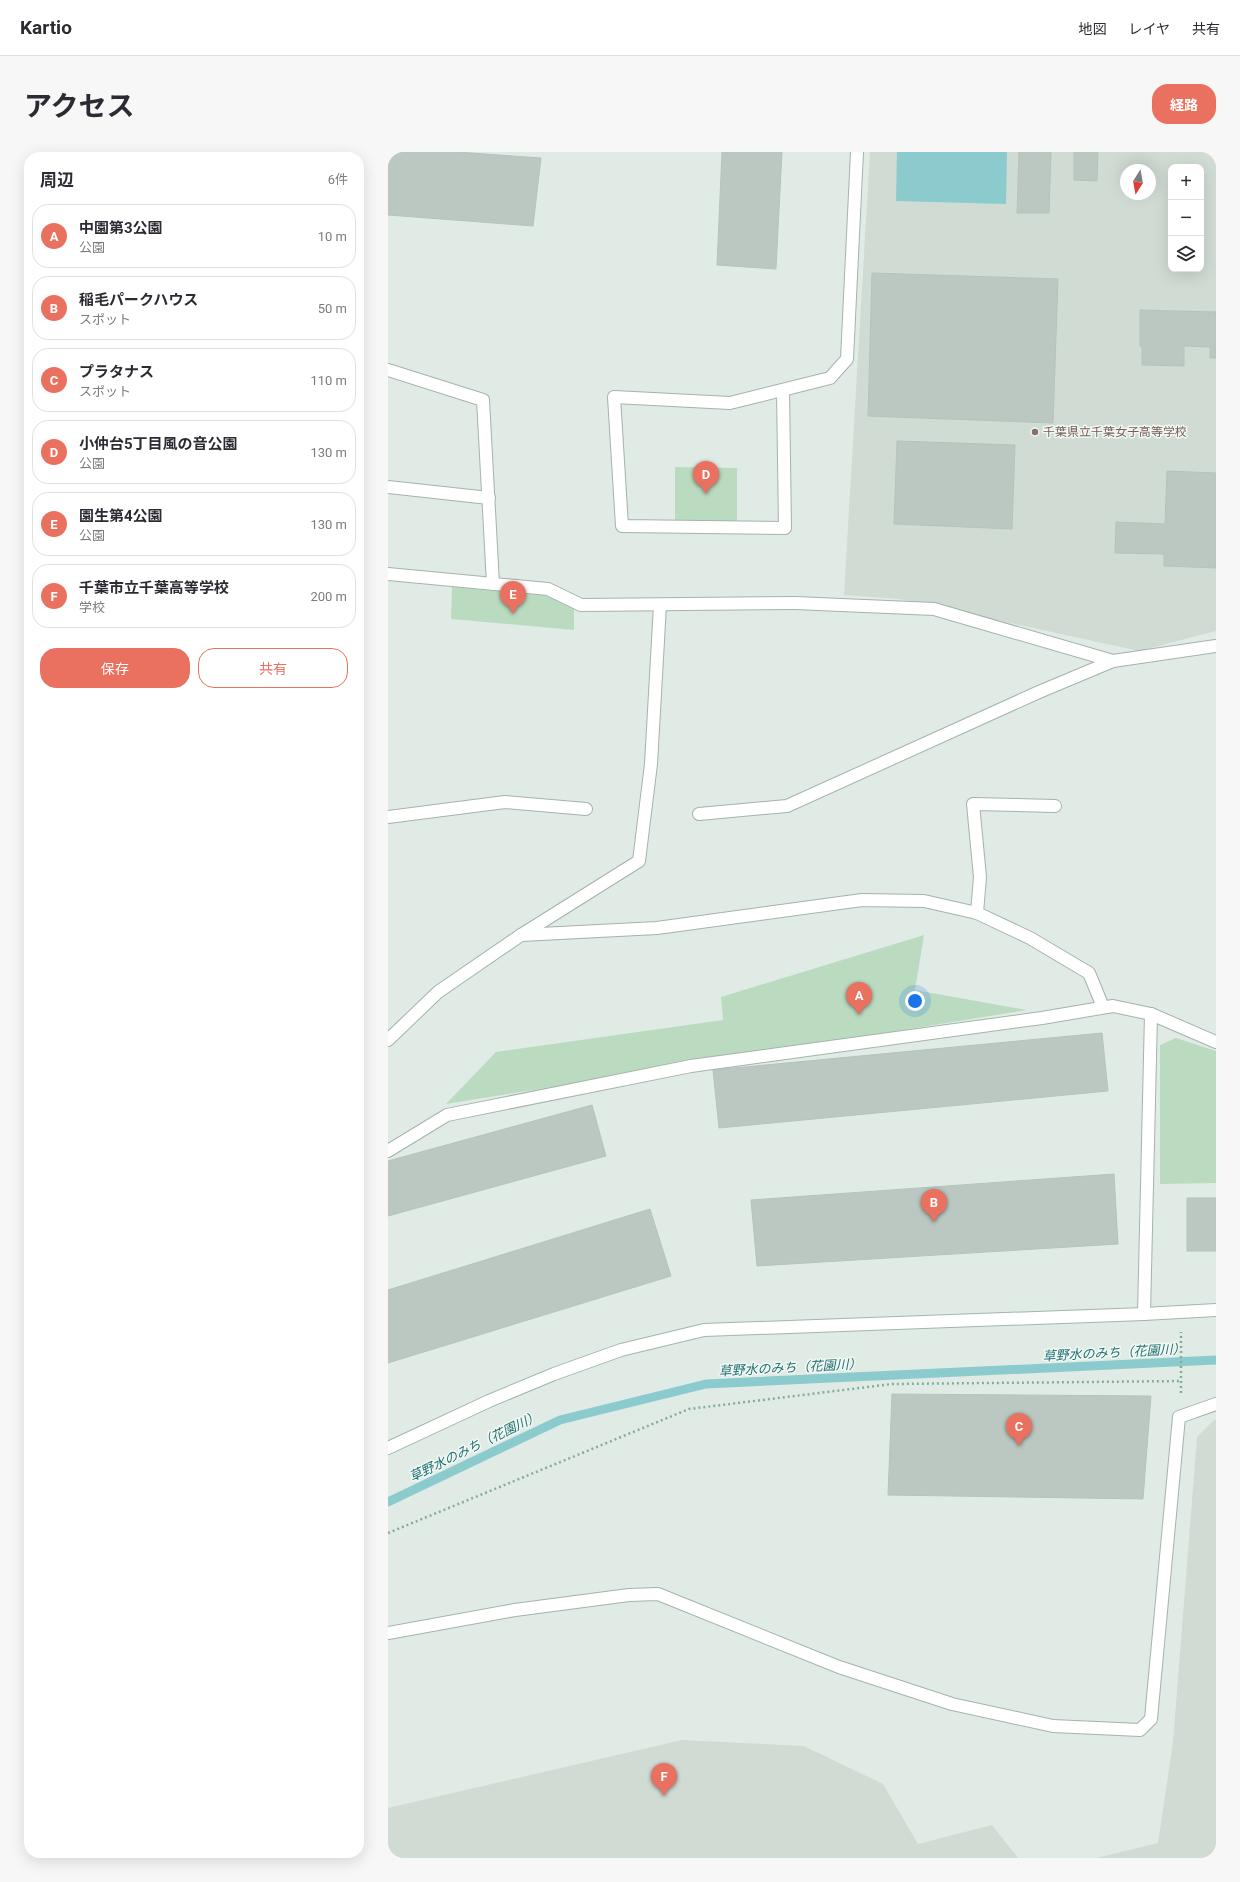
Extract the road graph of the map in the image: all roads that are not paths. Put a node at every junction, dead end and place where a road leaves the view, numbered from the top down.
1 (857, 152) edge
2 (388, 370) edge
3 (783, 390) junction
4 (388, 487) edge
5 (488, 498) junction
6 (388, 574) edge
7 (493, 584) junction
8 (660, 605) junction
9 (1216, 646) edge
10 (1113, 661) junction
11 (1055, 806) dead end
12 (586, 808) dead end
13 (699, 814) dead end
14 (388, 817) edge
15 (976, 913) junction
16 (521, 935) junction
17 (1103, 1007) junction
18 (1151, 1014) junction
19 (388, 1040) edge
20 (1216, 1042) edge
21 (388, 1151) edge
22 (1216, 1310) edge
23 (1144, 1314) junction
24 (1216, 1404) edge
25 (388, 1448) edge
26 (388, 1633) edge

1 - 3 street
2 - 5 street
3 - 3 street
4 - 5 street
5 - 7 street
6 - 7 street
7 - 8 street
8 - 10 street
8 - 16 street
9 - 10 street
10 - 13 street
11 - 15 street
12 - 14 street
15 - 16 street
15 - 17 street
16 - 19 street
17 - 18 street
17 - 21 street
18 - 20 street
18 - 23 street
22 - 23 street
23 - 25 street
24 - 26 street

